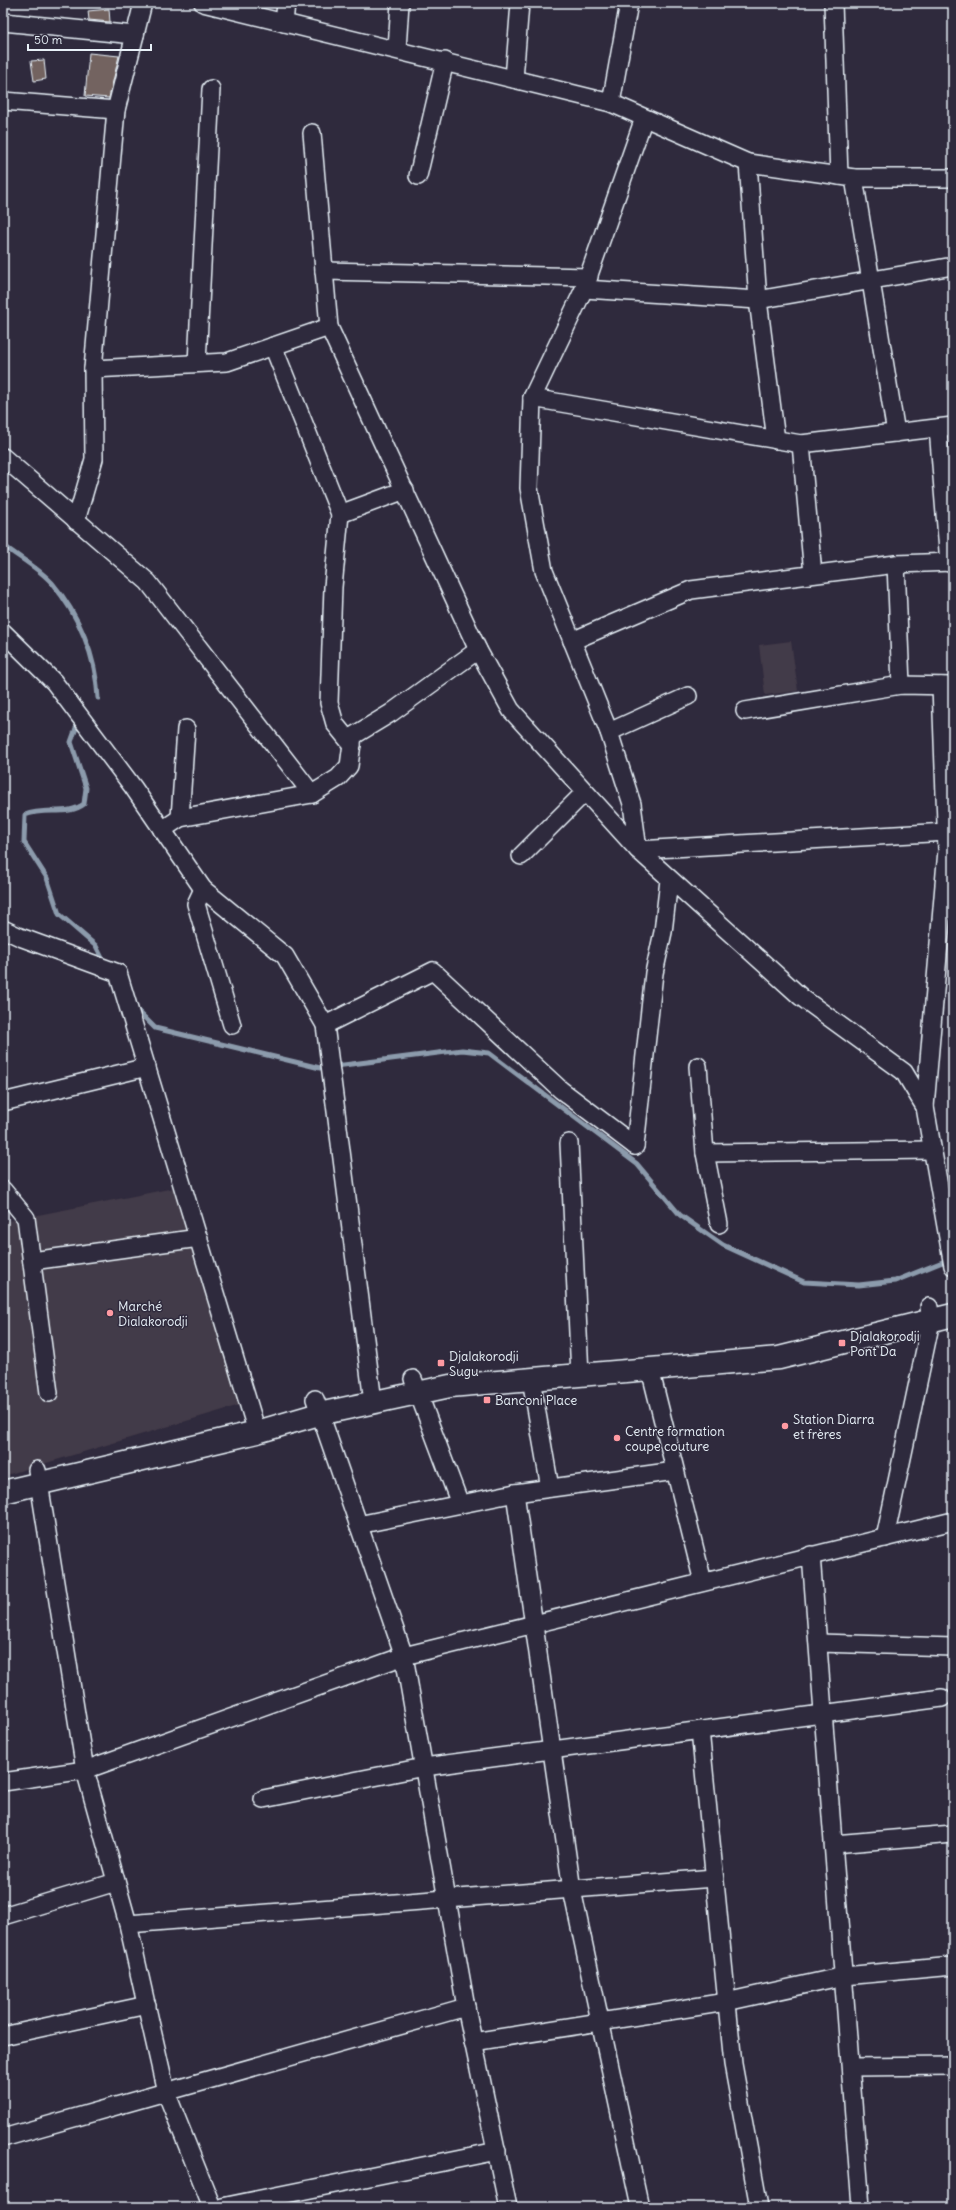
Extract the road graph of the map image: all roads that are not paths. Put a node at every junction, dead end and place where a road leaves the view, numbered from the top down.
1 (143, 3) edge
2 (203, 3) edge
3 (286, 3) edge
4 (400, 3) edge
5 (520, 3) edge
6 (629, 3) edge
7 (833, 3) edge
8 (3, 22) edge
9 (284, 23) junction
10 (135, 35) junction
11 (397, 49) junction
12 (445, 62) junction
13 (514, 79) junction
14 (211, 88) dead end
15 (3, 101) edge
16 (611, 103) junction
17 (116, 110) junction
18 (644, 118) junction
19 (312, 133) dead end
20 (748, 163) junction
21 (418, 176) dead end
22 (846, 177) junction
23 (953, 178) edge
24 (953, 266) edge
25 (324, 271) junction
26 (871, 280) junction
27 (587, 283) junction
28 (758, 300) junction
29 (329, 327) junction
30 (273, 346) junction
31 (197, 363) junction
32 (93, 369) junction
33 (532, 398) junction
34 (945, 427) edge
35 (896, 433) junction
36 (776, 440) junction
37 (801, 444) junction
38 (3, 457) edge
39 (405, 490) junction
40 (340, 514) junction
41 (76, 521) junction
42 (951, 562) edge
43 (896, 564) junction
44 (813, 574) junction
45 (3, 632) edge
46 (572, 641) junction
47 (478, 650) junction
48 (901, 685) junction
49 (947, 686) edge
50 (688, 696) dead end
51 (745, 711) dead end
52 (186, 729) dead end
53 (609, 732) junction
54 (352, 745) junction
55 (584, 793) junction
56 (312, 794) junction
57 (180, 818) junction
58 (162, 830) junction
59 (947, 832) junction
60 (638, 850) junction
61 (950, 850) edge
62 (520, 856) dead end
63 (669, 880) junction
64 (203, 889) junction
65 (3, 929) edge
66 (232, 1025) dead end
67 (325, 1025) junction
68 (698, 1066) dead end
69 (147, 1067) junction
70 (3, 1102) edge
71 (925, 1107) junction
72 (569, 1143) dead end
73 (932, 1150) junction
74 (705, 1153) junction
75 (3, 1190) edge
76 (719, 1224) dead end
77 (199, 1238) junction
78 (32, 1261) junction
79 (953, 1266) edge
80 (953, 1301) edge
81 (930, 1314) junction
82 (953, 1315) edge
83 (579, 1368) junction
84 (650, 1369) junction
85 (532, 1379) junction
86 (416, 1386) junction
87 (49, 1393) dead end
88 (372, 1395) junction
89 (317, 1406) junction
90 (254, 1424) junction
91 (676, 1471) junction
92 (38, 1476) junction
93 (3, 1478) edge
94 (550, 1488) junction
95 (3, 1492) edge
96 (514, 1493) junction
97 (460, 1504) junction
98 (953, 1521) edge
99 (358, 1526) junction
100 (885, 1538) junction
101 (811, 1555) junction
102 (703, 1582) junction
103 (535, 1623) junction
104 (819, 1643) junction
105 (953, 1647) edge
106 (404, 1656) junction
107 (942, 1698) dead end
108 (824, 1713) junction
109 (700, 1730) junction
110 (552, 1750) junction
111 (424, 1767) junction
112 (85, 1770) junction
113 (3, 1782) edge
114 (263, 1798) dead end
115 (953, 1834) edge
116 (834, 1844) junction
117 (714, 1878) junction
118 (116, 1882) junction
119 (572, 1890) junction
120 (447, 1900) junction
121 (3, 1916) edge
122 (128, 1924) junction
123 (953, 1966) edge
124 (844, 1976) junction
125 (726, 2002) junction
126 (147, 2005) junction
127 (466, 2007) junction
128 (600, 2022) junction
129 (3, 2036) edge
130 (473, 2042) junction
131 (953, 2066) edge
132 (851, 2067) junction
133 (166, 2092) junction
134 (3, 2138) edge
135 (497, 2151) junction
136 (212, 2207) edge
137 (222, 2207) edge
138 (508, 2207) edge
139 (640, 2207) edge
140 (759, 2207) edge
141 (861, 2207) edge

1 - 10 street
2 - 9 street
3 - 9 street
4 - 11 street
5 - 13 street
6 - 16 street
7 - 22 street
8 - 10 street
9 - 11 street
10 - 17 street
11 - 12 street
12 - 13 street
12 - 21 street
13 - 16 street
14 - 31 street
15 - 17 street
16 - 18 street
17 - 32 street
18 - 20 street
18 - 27 street
19 - 25 street
20 - 22 street
20 - 28 street
22 - 23 street
22 - 26 street
24 - 26 street
25 - 27 street
25 - 29 street
26 - 28 street
26 - 35 street
27 - 28 street
27 - 33 street
28 - 36 street
29 - 30 street
29 - 39 street
30 - 31 street
30 - 40 street
31 - 32 street
32 - 41 street
33 - 36 street
33 - 46 street
34 - 35 street
34 - 42 street
35 - 37 street
36 - 37 street
37 - 44 street
38 - 41 street
39 - 40 street
39 - 47 street
40 - 54 street
41 - 56 street
42 - 43 street
43 - 44 street
43 - 48 street
44 - 46 street
45 - 58 street
46 - 53 street
47 - 54 street
47 - 55 street
48 - 49 street
48 - 51 street
49 - 59 street
50 - 53 street
52 - 57 street
53 - 60 street
54 - 56 street
55 - 60 street
55 - 62 street
56 - 57 street
57 - 58 street
58 - 64 street
59 - 60 street
59 - 61 street
60 - 63 street
61 - 71 street
63 - 67 street
63 - 71 street
64 - 66 street
64 - 67 street
65 - 69 street
67 - 88 street
68 - 74 street
69 - 70 street
69 - 77 street
71 - 73 street
72 - 83 street
73 - 74 street
73 - 79 street
74 - 76 street
75 - 78 street
77 - 78 street
77 - 90 street
78 - 87 street
80 - 81 main road
81 - 82 main road
81 - 83 main road
81 - 84 main road
81 - 100 street
83 - 84 main road
83 - 85 main road
83 - 86 main road
84 - 91 street
85 - 86 main road
85 - 94 street
86 - 88 main road
86 - 97 street
88 - 89 main road
89 - 90 main road
89 - 99 street
90 - 92 main road
91 - 94 street
91 - 102 street
92 - 93 main road
92 - 95 main road
92 - 112 street
94 - 96 street
96 - 97 street
96 - 103 street
97 - 99 street
98 - 100 street
99 - 106 street
100 - 101 street
101 - 102 street
101 - 104 street
102 - 103 street
103 - 106 street
103 - 110 street
104 - 105 street
104 - 108 street
106 - 111 street
106 - 112 street
107 - 108 street
108 - 109 street
108 - 116 street
109 - 110 street
109 - 117 street
110 - 111 street
110 - 119 street
111 - 114 street
111 - 120 street
112 - 113 street
112 - 118 street
115 - 116 street
116 - 124 street
117 - 119 street
117 - 125 street
118 - 121 street
118 - 122 street
119 - 120 street
119 - 128 street
120 - 122 street
120 - 127 street
122 - 126 street
123 - 124 street
124 - 125 street
124 - 132 street
125 - 128 street
125 - 140 street
126 - 129 street
126 - 133 street
127 - 130 street
127 - 133 street
128 - 130 street
128 - 139 street
130 - 135 street
131 - 132 street
132 - 141 street
133 - 134 street
133 - 136 street
135 - 137 street
135 - 138 street

